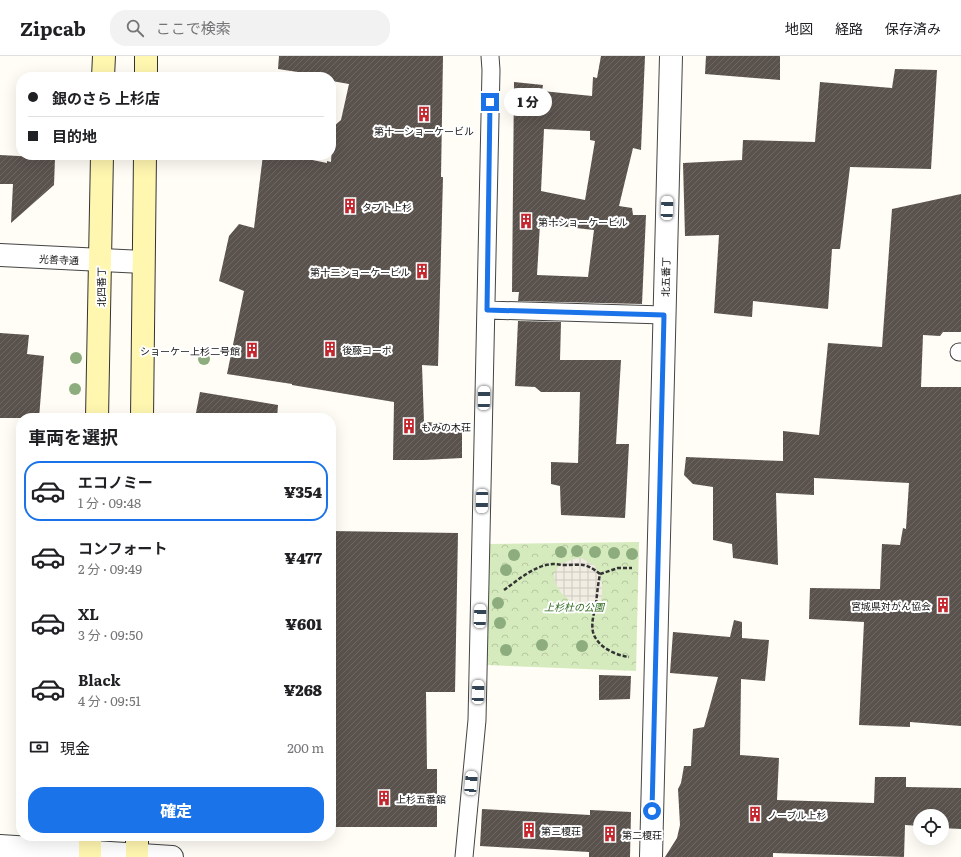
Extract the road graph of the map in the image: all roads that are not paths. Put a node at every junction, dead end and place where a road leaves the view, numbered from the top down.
1 (104, 56) edge
2 (146, 56) edge
3 (490, 56) edge
4 (671, 56) edge
5 (104, 72) edge
6 (146, 72) edge
7 (102, 160) edge
8 (145, 160) edge
9 (0, 255) edge
10 (100, 260) junction
11 (143, 262) junction
12 (487, 310) junction
13 (664, 315) junction
14 (98, 413) edge
15 (142, 413) edge
16 (90, 848) edge
17 (137, 849) edge
18 (7, 850) edge
19 (172, 857) edge
20 (464, 857) edge
21 (651, 857) edge

1 - 5 street
2 - 6 street
3 - 12 lane
4 - 13 street, 北五番丁
7 - 10 street, 北四番丁
8 - 11 street
9 - 10 street, 光善寺通
10 - 11 street, 光善寺通
10 - 14 street, 北四番丁
11 - 15 street
12 - 13 lane
12 - 20 lane
13 - 21 street, 北五番丁
16 - 17 street
16 - 18 street
17 - 19 street

